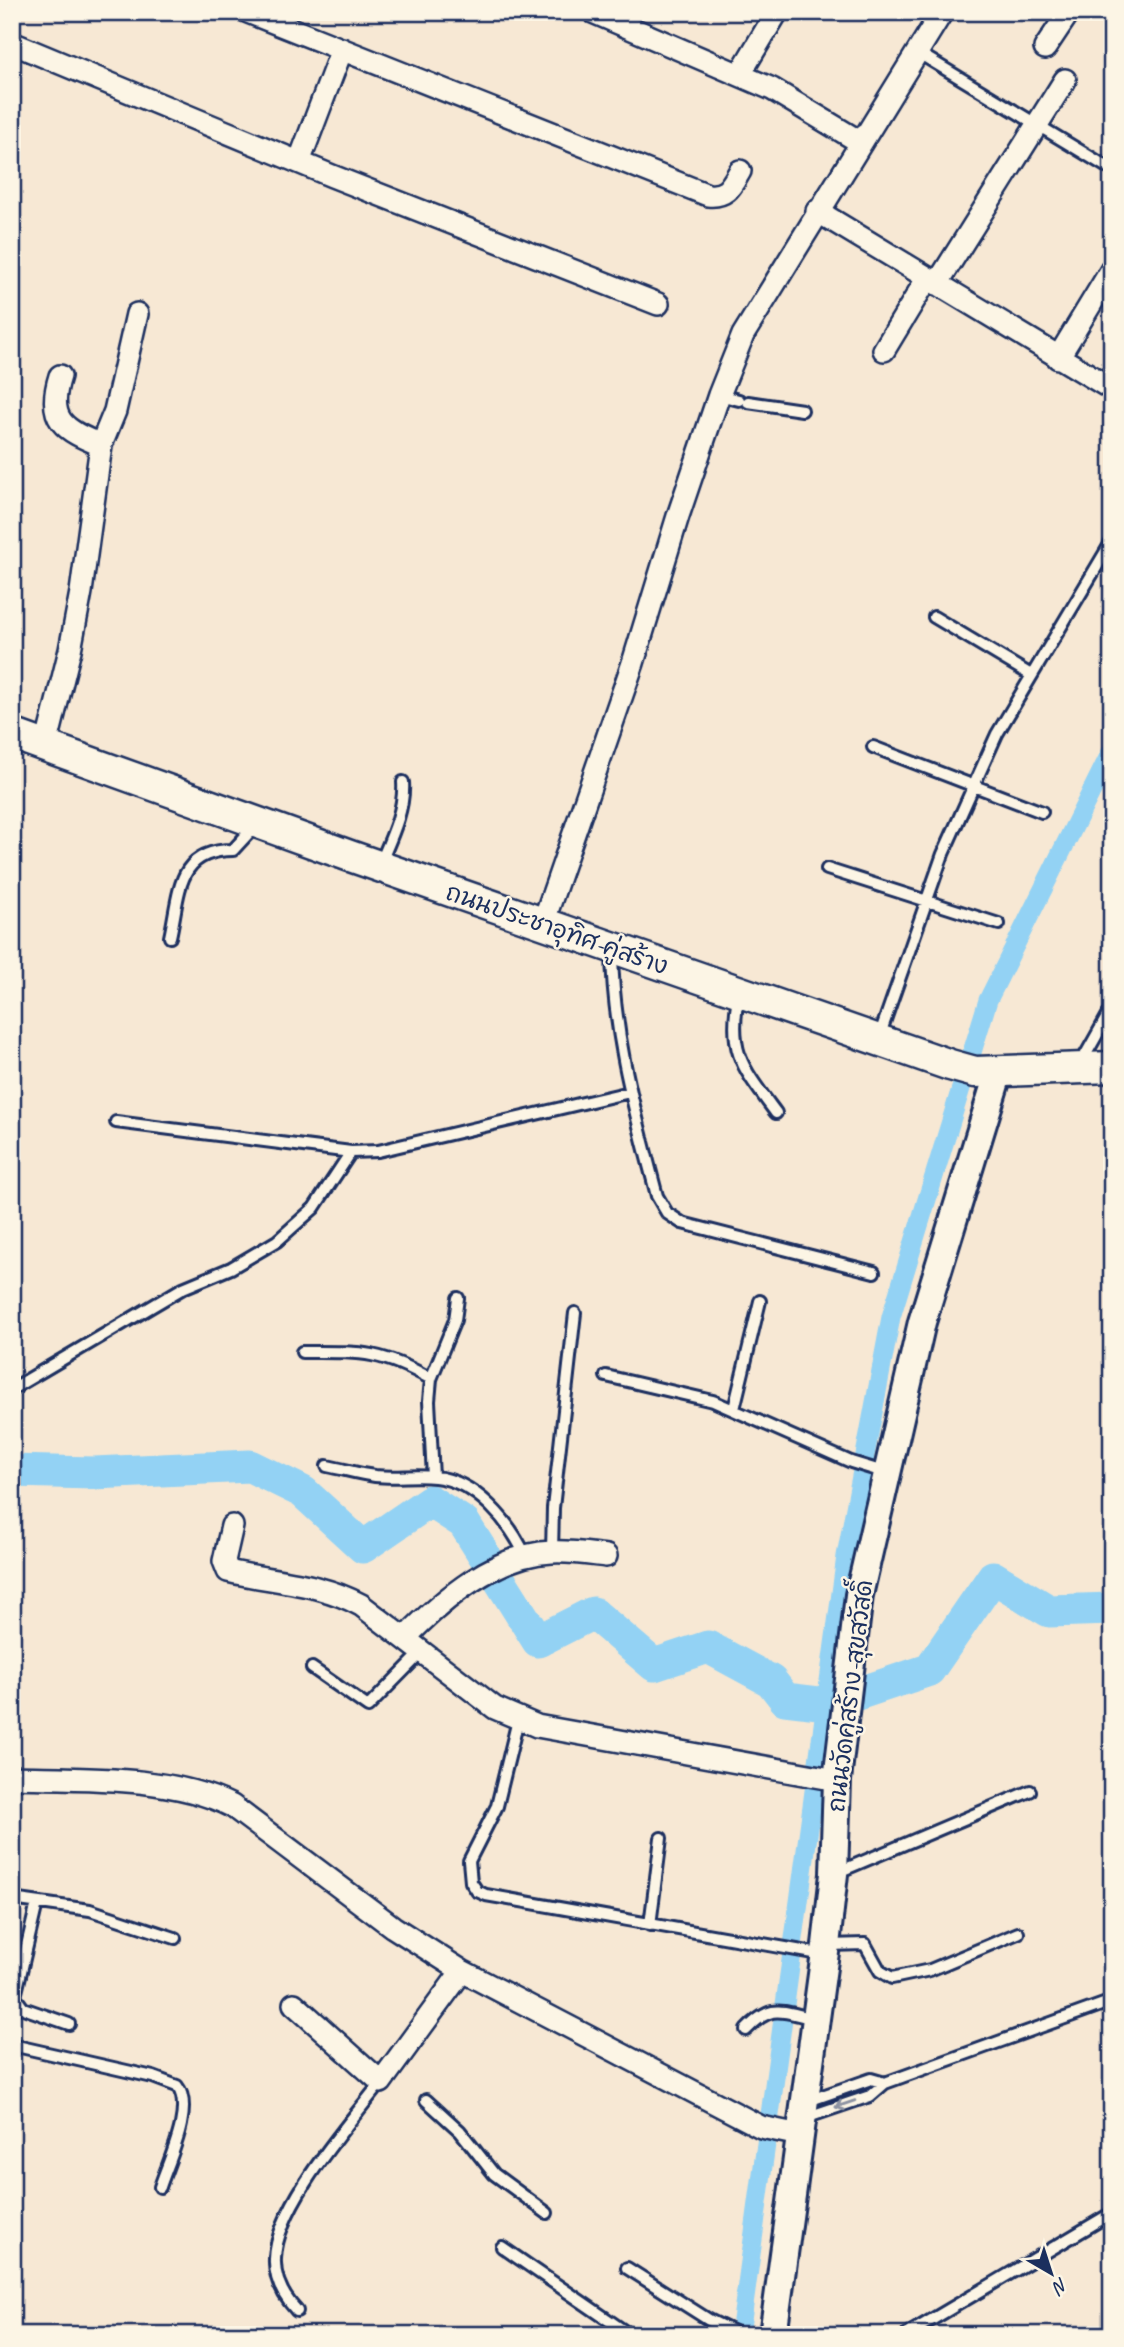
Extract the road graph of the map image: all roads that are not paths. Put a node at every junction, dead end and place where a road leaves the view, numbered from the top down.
1 (248, 12) edge
2 (593, 12) edge
3 (778, 12) edge
4 (1069, 12) edge
5 (940, 13) edge
6 (627, 18) edge
7 (12, 43) edge
8 (1045, 48) dead end
9 (342, 49) junction
10 (917, 52) junction
11 (740, 74) junction
12 (1065, 80) dead end
13 (1035, 125) junction
14 (860, 142) junction
15 (299, 162) junction
16 (1112, 170) edge
17 (740, 171) dead end
18 (817, 211) junction
19 (1112, 269) edge
20 (932, 282) junction
21 (658, 304) dead end
22 (137, 314) dead end
23 (884, 351) dead end
24 (1058, 358) junction
25 (60, 376) dead end
26 (1112, 389) edge
27 (735, 399) junction
28 (802, 410) dead end
29 (102, 446) junction
30 (1112, 541) edge
31 (934, 617) dead end
32 (1031, 676) junction
33 (12, 734) edge
34 (46, 746) junction
35 (873, 747) dead end
36 (403, 782) dead end
37 (973, 788) junction
38 (1042, 812) dead end
39 (258, 822) junction
40 (379, 866) junction
41 (827, 869) dead end
42 (927, 902) junction
43 (543, 923) junction
44 (999, 924) dead end
45 (170, 937) dead end
46 (612, 948) junction
47 (739, 993) junction
48 (1112, 1008) edge
49 (878, 1039) junction
50 (1080, 1066) junction
51 (1112, 1067) edge
52 (975, 1069) junction
53 (630, 1092) junction
54 (776, 1113) dead end
55 (116, 1122) dead end
56 (351, 1152) junction
57 (874, 1272) dead end
58 (458, 1298) dead end
59 (760, 1301) dead end
60 (575, 1313) dead end
61 (303, 1352) dead end
62 (606, 1376) dead end
63 (431, 1379) junction
64 (12, 1389) edge
65 (734, 1409) junction
66 (327, 1466) dead end
67 (879, 1470) junction
68 (433, 1476) junction
69 (232, 1526) dead end
70 (552, 1552) junction
71 (606, 1556) dead end
72 (526, 1557) junction
73 (405, 1638) junction
74 (422, 1652) junction
75 (312, 1668) dead end
76 (518, 1720) junction
77 (12, 1777) edge
78 (837, 1780) junction
79 (1030, 1791) dead end
80 (661, 1838) dead end
81 (834, 1874) junction
82 (12, 1899) edge
83 (37, 1903) junction
84 (650, 1925) junction
85 (1018, 1933) dead end
86 (175, 1938) dead end
87 (819, 1951) junction
88 (462, 1971) junction
89 (1112, 2001) edge
90 (294, 2004) dead end
91 (807, 2017) junction
92 (69, 2024) dead end
93 (746, 2030) dead end
94 (12, 2045) edge
95 (381, 2082) junction
96 (885, 2083) junction
97 (426, 2100) dead end
98 (789, 2123) junction
99 (160, 2187) dead end
100 (547, 2213) dead end
101 (1112, 2213) edge
102 (502, 2247) dead end
103 (627, 2268) dead end
104 (297, 2311) dead end
105 (738, 2334) edge
106 (630, 2335) edge
107 (773, 2335) edge
108 (906, 2335) edge

1 - 9 street
2 - 6 street
3 - 11 street
4 - 8 street
5 - 10 street
6 - 11 street
7 - 15 street
9 - 15 street
9 - 17 street
10 - 13 lane
10 - 14 street
11 - 14 street
12 - 13 street
13 - 16 lane
13 - 20 street
14 - 18 street
15 - 21 street
18 - 20 street
18 - 27 street
19 - 24 street
20 - 23 street
20 - 24 street
22 - 29 street
24 - 26 street
25 - 29 street
27 - 28 lane
27 - 43 street
29 - 34 street
30 - 32 lane
31 - 32 lane
32 - 37 lane
33 - 34 main road, ถนนประชาอุทิศ-คู่สร้าง
34 - 39 main road, ถนนประชาอุทิศ-คู่สร้าง
35 - 37 lane
36 - 40 lane
37 - 38 lane
37 - 42 lane
39 - 40 main road, ถนนประชาอุทิศ-คู่สร้าง
39 - 45 lane
40 - 43 main road, ถนนประชาอุทิศ-คู่สร้าง
41 - 42 lane
42 - 44 lane
42 - 49 lane
43 - 46 main road, ถนนประชาอุทิศ-คู่สร้าง
46 - 47 main road, ถนนประชาอุทิศ-คู่สร้าง
46 - 53 lane
47 - 49 main road, ถนนประชาอุทิศ-คู่สร้าง
47 - 54 lane
48 - 50 lane
49 - 52 main road, ถนนประชาอุทิศ-คู่สร้าง
50 - 51 main road, ถนนประชาอุทิศ-คู่สร้าง
50 - 52 main road, ถนนประชาอุทิศ-คู่สร้าง
52 - 67 street, ถนนวัดคู่สร้าง-สุขสวัสดิ์
53 - 56 lane
53 - 57 lane
55 - 56 lane
56 - 64 lane
58 - 63 lane
59 - 65 lane
60 - 70 lane
61 - 63 lane
62 - 65 lane
63 - 68 lane
65 - 67 lane
66 - 68 lane
67 - 78 street, ถนนวัดคู่สร้าง-สุขสวัสดิ์
68 - 72 lane
69 - 73 street
70 - 71 street
70 - 72 street
72 - 73 street
73 - 74 street
74 - 75 lane
74 - 76 street
76 - 78 street
76 - 84 lane
77 - 88 street
78 - 81 street, ถนนวัดคู่สร้าง-สุขสวัสดิ์
79 - 81 lane
80 - 84 lane
81 - 87 street, ถนนวัดคู่สร้าง-สุขสวัสดิ์
82 - 83 lane
83 - 86 lane
83 - 92 lane
84 - 87 lane
85 - 87 lane
87 - 91 street, ถนนวัดคู่สร้าง-สุขสวัสดิ์
88 - 95 street
88 - 98 street
89 - 96 lane
90 - 95 street
91 - 93 lane
91 - 98 street, ถนนวัดคู่สร้าง-สุขสวัสดิ์
94 - 99 lane
95 - 104 lane
96 -> 98 lane
96 - 98 lane
97 - 100 lane
98 - 107 street, ถนนวัดคู่สร้าง-สุขสวัสดิ์
101 - 108 lane
102 - 106 lane
103 - 105 lane

